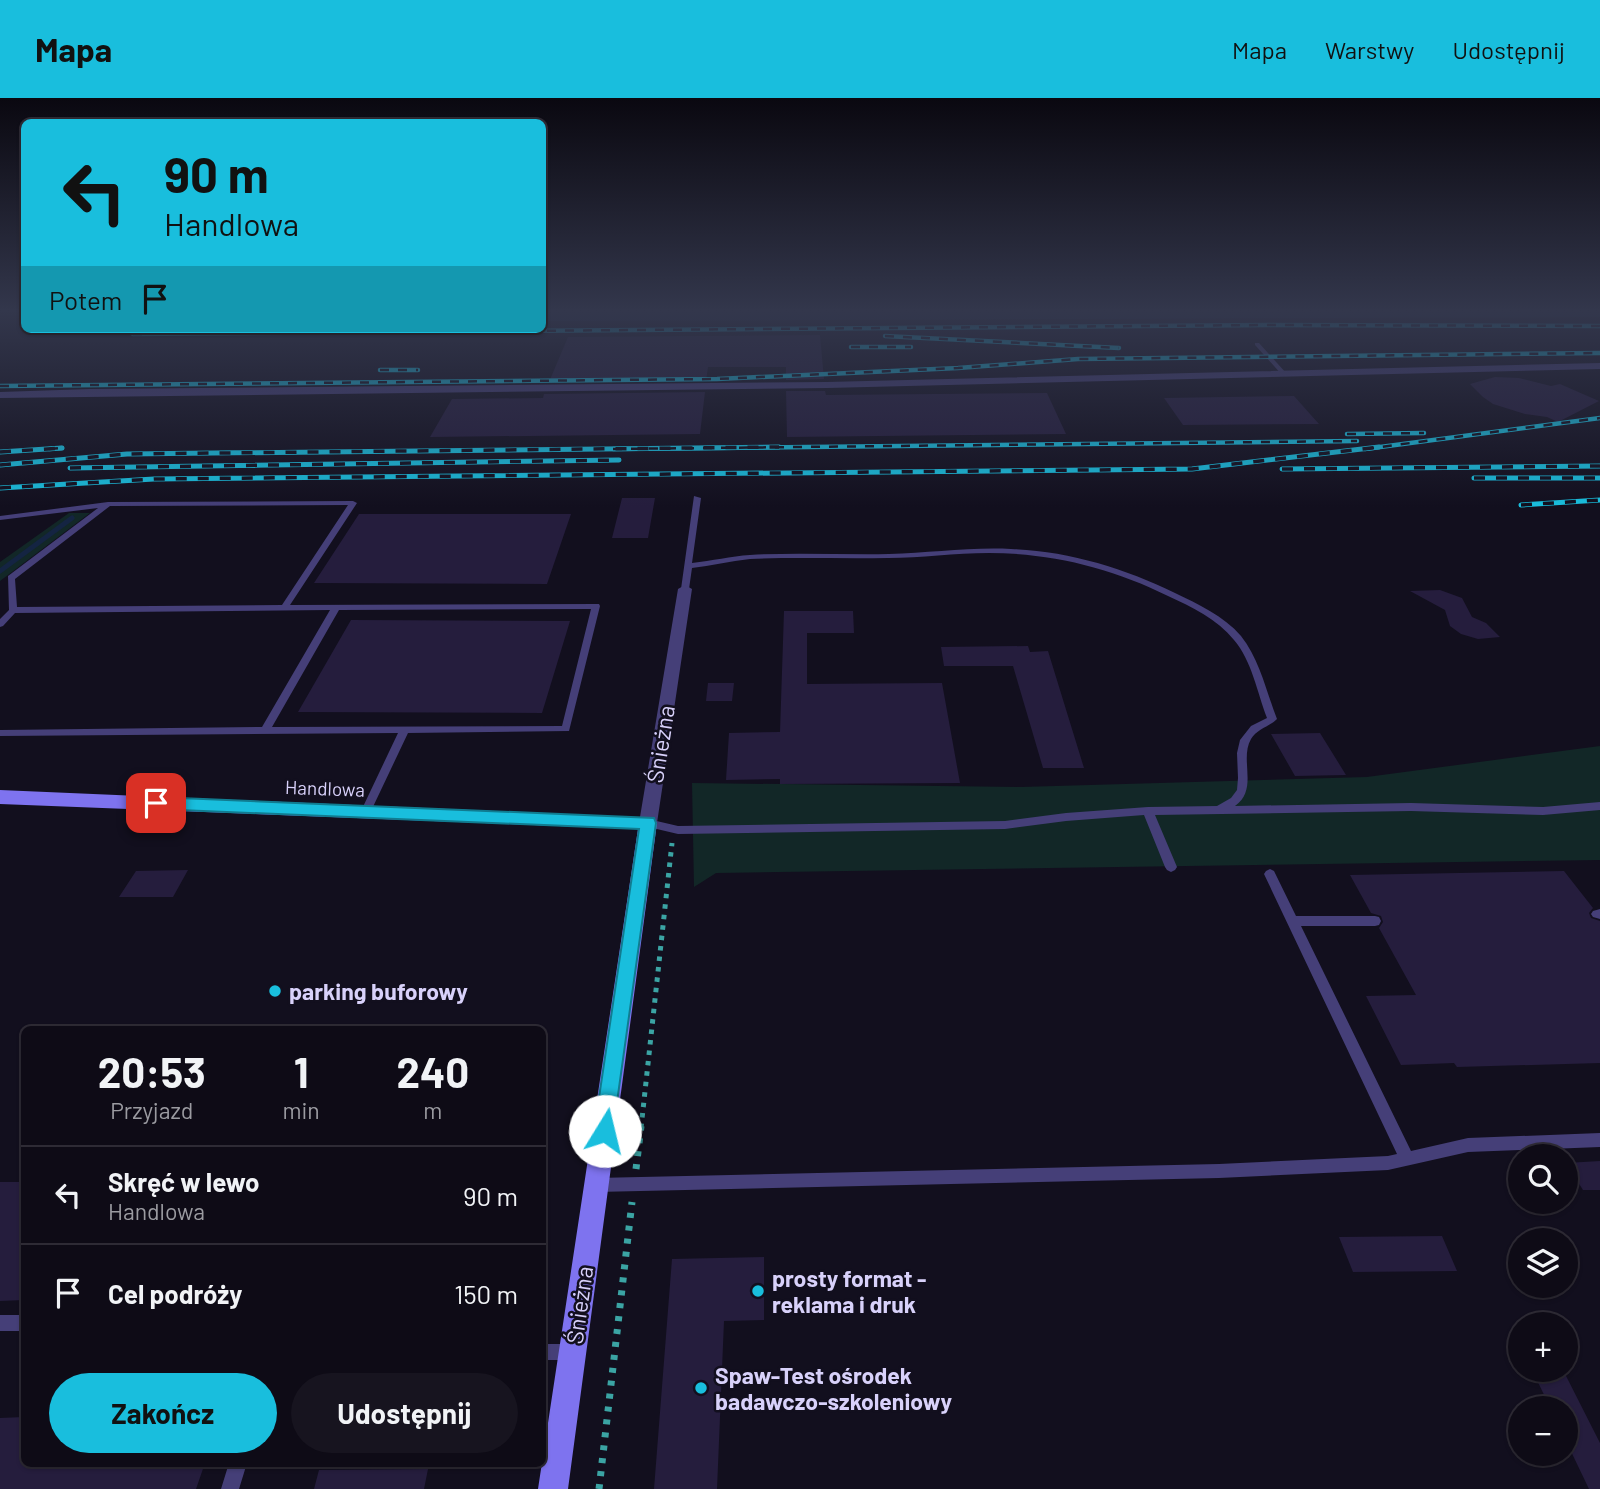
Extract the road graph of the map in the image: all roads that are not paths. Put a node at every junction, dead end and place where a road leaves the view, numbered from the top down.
1 (1194, 377) edge
2 (0, 395) edge
3 (697, 498) dead end
4 (108, 504) junction
5 (0, 518) edge
6 (688, 566) junction
7 (685, 589) joint
8 (336, 607) junction
9 (284, 608) junction
10 (13, 610) junction
11 (0, 624) edge
12 (265, 730) junction
13 (405, 730) junction
14 (0, 733) edge
15 (0, 797) edge
16 (1600, 806) edge
17 (366, 811) junction
18 (1148, 811) junction
19 (1215, 811) junction
20 (648, 823) junction
21 (1171, 867) dead end
22 (1270, 874) dead end
23 (1293, 921) junction
24 (1375, 921) dead end
25 (1600, 1140) edge
26 (1407, 1158) junction
27 (596, 1185) junction
28 (0, 1323) edge
29 (21, 1324) edge
30 (546, 1352) edge
31 (573, 1352) junction
32 (237, 1467) edge
33 (230, 1489) edge
34 (553, 1489) edge

1 - 2 street
3 - 6 lane, Śnieżna
4 - 5 lane
4 - 9 lane
4 - 10 lane
6 - 7 lane, Śnieżna
6 - 19 lane
7 - 20 street, Śnieżna
8 - 9 lane
8 - 12 lane
8 - 13 lane
9 - 10 lane
10 - 11 lane
12 - 13 lane
12 - 14 lane
13 - 17 lane
15 - 17 street, Handlowa
16 - 19 lane
17 - 20 street, Handlowa
18 - 19 lane
18 - 20 lane
18 - 21 lane
20 - 27 street, Śnieżna
22 - 23 lane
23 - 24 lane
23 - 26 lane
25 - 26 lane
26 - 27 lane
27 - 31 street, Śnieżna
28 - 29 lane
30 - 31 lane
31 - 34 street, Śnieżna
32 - 33 lane

